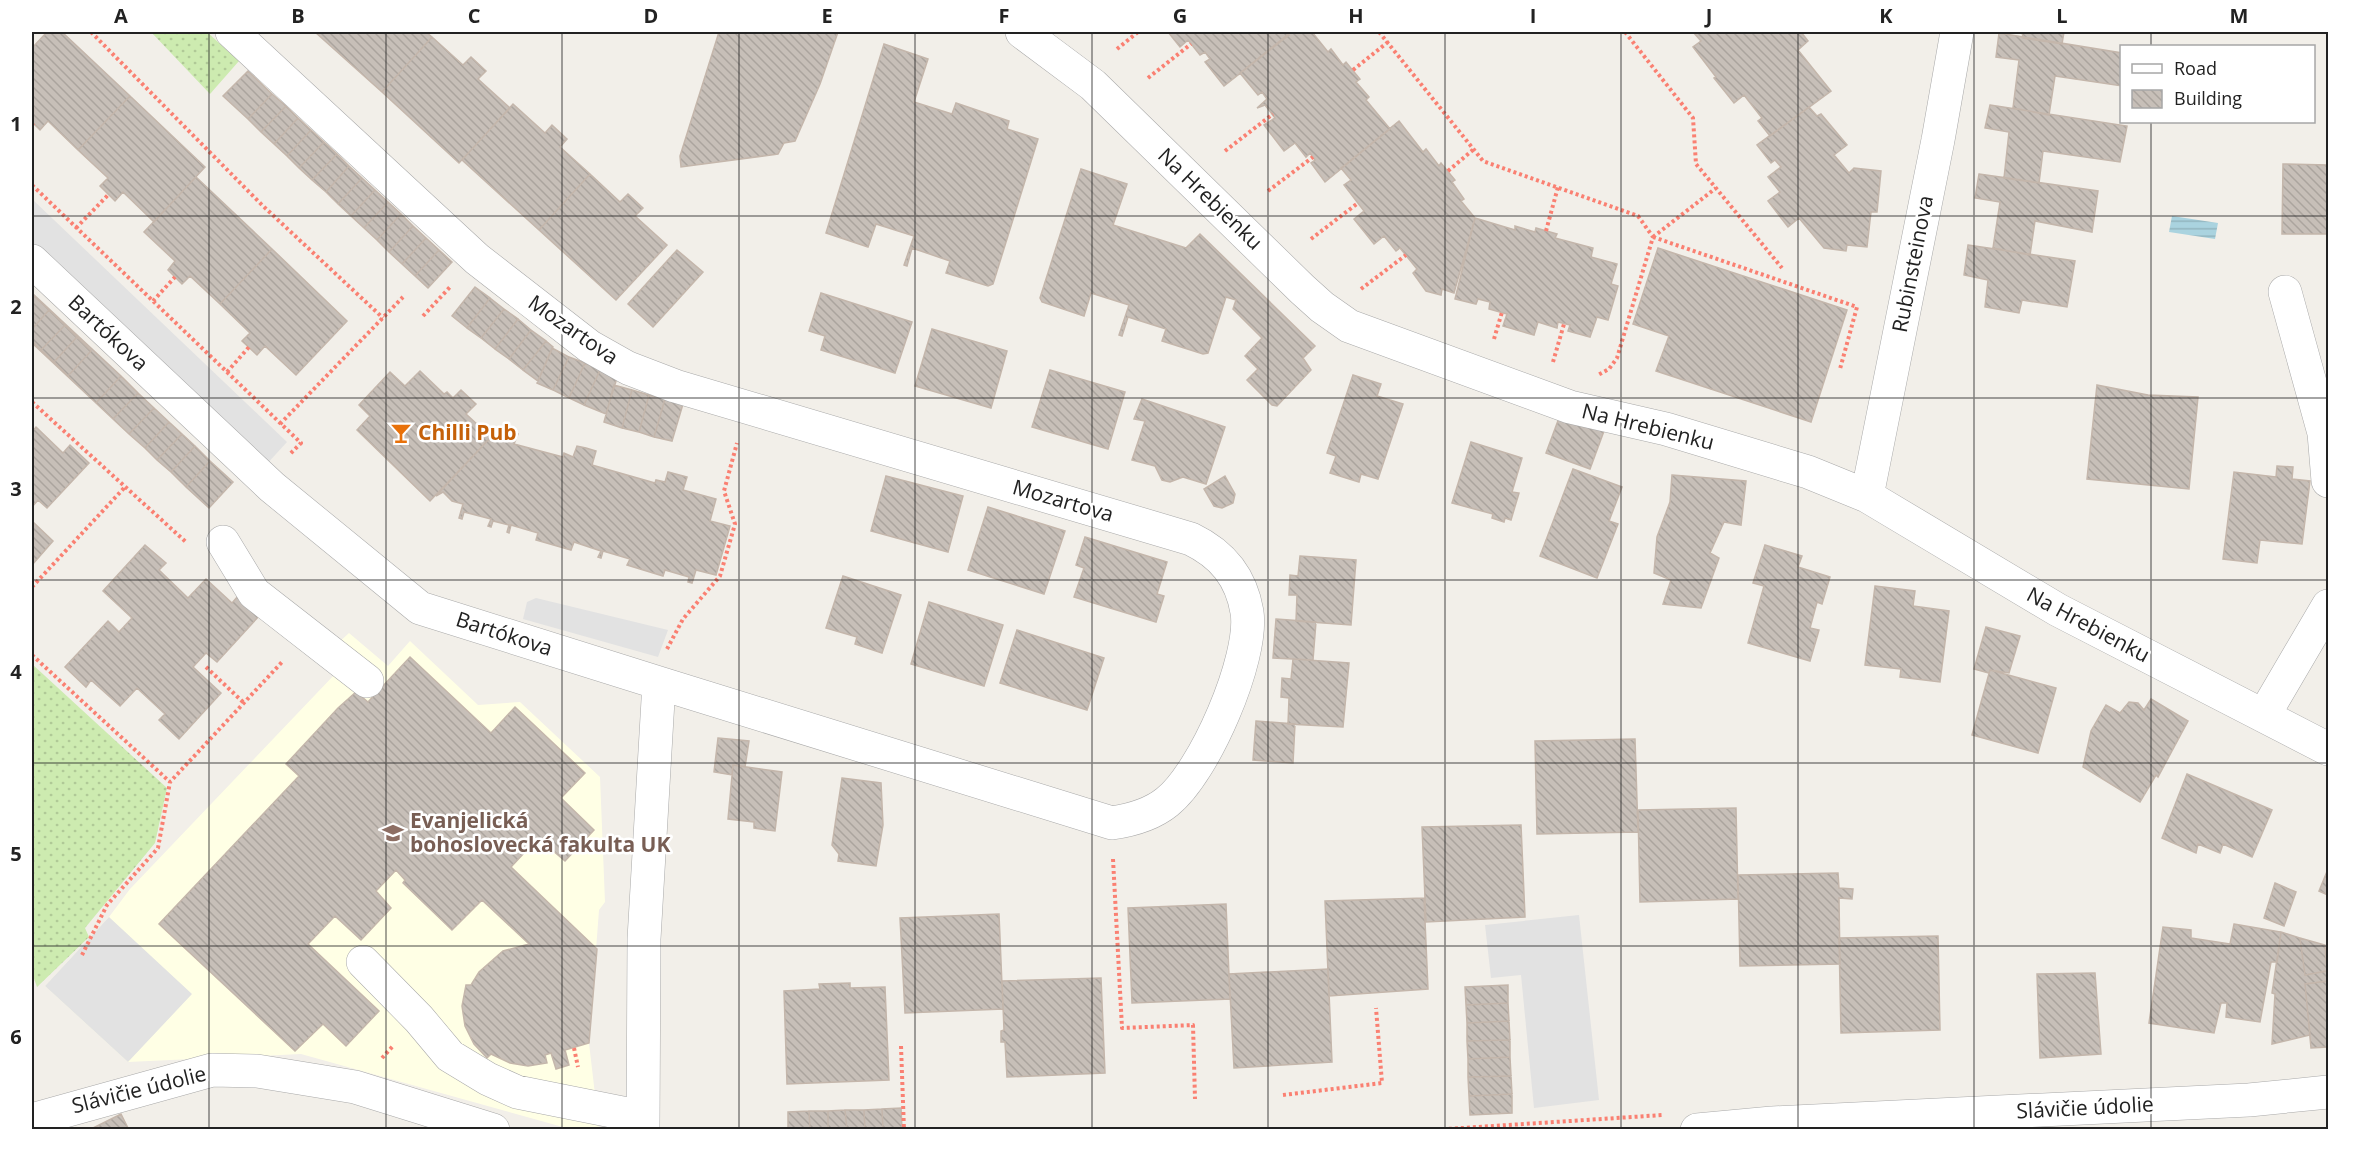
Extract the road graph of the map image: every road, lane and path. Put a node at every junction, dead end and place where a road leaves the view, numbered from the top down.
1 (91, 32) edge
2 (232, 32) edge
3 (1022, 32) edge
4 (1138, 32) edge
5 (1379, 32) edge
6 (1625, 32) edge
7 (1957, 32) edge
8 (1388, 42) junction
9 (1191, 44) dead end
10 (1117, 48) dead end
11 (1353, 70) dead end
12 (1148, 78) dead end
13 (1273, 114) dead end
14 (1474, 150) junction
15 (1226, 151) dead end
16 (1313, 157) dead end
17 (1448, 171) dead end
18 (32, 185) edge
19 (1558, 187) junction
20 (1716, 188) junction
21 (1268, 191) dead end
22 (109, 194) dead end
23 (1358, 203) dead end
24 (76, 228) junction
25 (1546, 231) dead end
26 (1653, 237) junction
27 (1311, 239) dead end
28 (1406, 255) dead end
29 (32, 261) edge
30 (1782, 268) dead end
31 (175, 278) dead end
32 (1358, 291) dead end
33 (2285, 292) dead end
34 (403, 297) dead end
35 (153, 301) junction
36 (1502, 312) dead end
37 (383, 318) junction
38 (1564, 324) dead end
39 (1492, 345) dead end
40 (249, 347) dead end
41 (1552, 363) dead end
42 (1840, 369) dead end
43 (227, 372) junction
44 (1597, 376) dead end
45 (32, 402) edge
46 (747, 408) junction
47 (280, 424) junction
48 (296, 448) dead end
49 (2328, 481) edge
50 (125, 487) junction
51 (1867, 496) junction
52 (223, 542) dead end
53 (190, 546) dead end
54 (32, 587) edge
55 (2328, 606) edge
56 (290, 654) dead end
57 (32, 655) edge
58 (206, 667) dead end
59 (662, 668) junction
60 (367, 681) dead end
61 (244, 703) junction
62 (2264, 715) junction
63 (2328, 749) edge
64 (170, 782) junction
65 (1094, 820) junction
66 (82, 955) dead end
67 (363, 962) dead end
68 (1376, 1008) dead end
69 (419, 1019) junction
70 (901, 1046) dead end
71 (574, 1048) dead end
72 (588, 1068) dead end
73 (355, 1087) junction
74 (2328, 1092) edge
75 (1283, 1095) dead end
76 (1196, 1099) dead end
77 (32, 1120) edge
78 (642, 1123) edge
79 (1773, 1126) edge
80 (493, 1130) edge
81 (904, 1130) edge
82 (1697, 1130) edge

1 - 37 path
2 - 46 street, Mozartova
3 - 51 street, Na Hrebienku
4 - 10 path
5 - 8 path
6 - 20 path
7 - 51 street, Rubinsteinova
8 - 11 path
8 - 14 path
9 - 12 path
13 - 15 path
14 - 17 path
14 - 19 path
16 - 21 path
18 - 24 path
19 - 25 path
19 - 26 path
20 - 26 path
20 - 30 path
22 - 24 path
23 - 27 path
24 - 35 path
26 - 42 path
26 - 44 path
28 - 32 path
29 - 59 street, Bartókova
31 - 35 path
33 - 49 street
34 - 37 path
35 - 43 path
36 - 39 path
37 - 47 path
38 - 41 path
40 - 43 path
43 - 47 path
45 - 50 path
46 - 59 path
46 - 65 street, Mozartova
47 - 48 path
50 - 53 path
50 - 54 path
51 - 62 street, Na Hrebienku
52 - 60 street
55 - 62 street
56 - 61 path
57 - 64 path
58 - 61 path
59 - 65 street, Mozartova
59 - 78 street
61 - 64 path
62 - 63 street, Na Hrebienku
64 - 66 path
65 - 76 path
67 - 69 street
68 - 75 path
69 - 73 path
69 - 78 street
70 - 81 path
71 - 72 path
73 - 77 street, Slávičie údolie
73 - 80 street, Slávičie údolie
74 - 79 street, Slávičie údolie
79 - 82 street, Slávičie údolie

